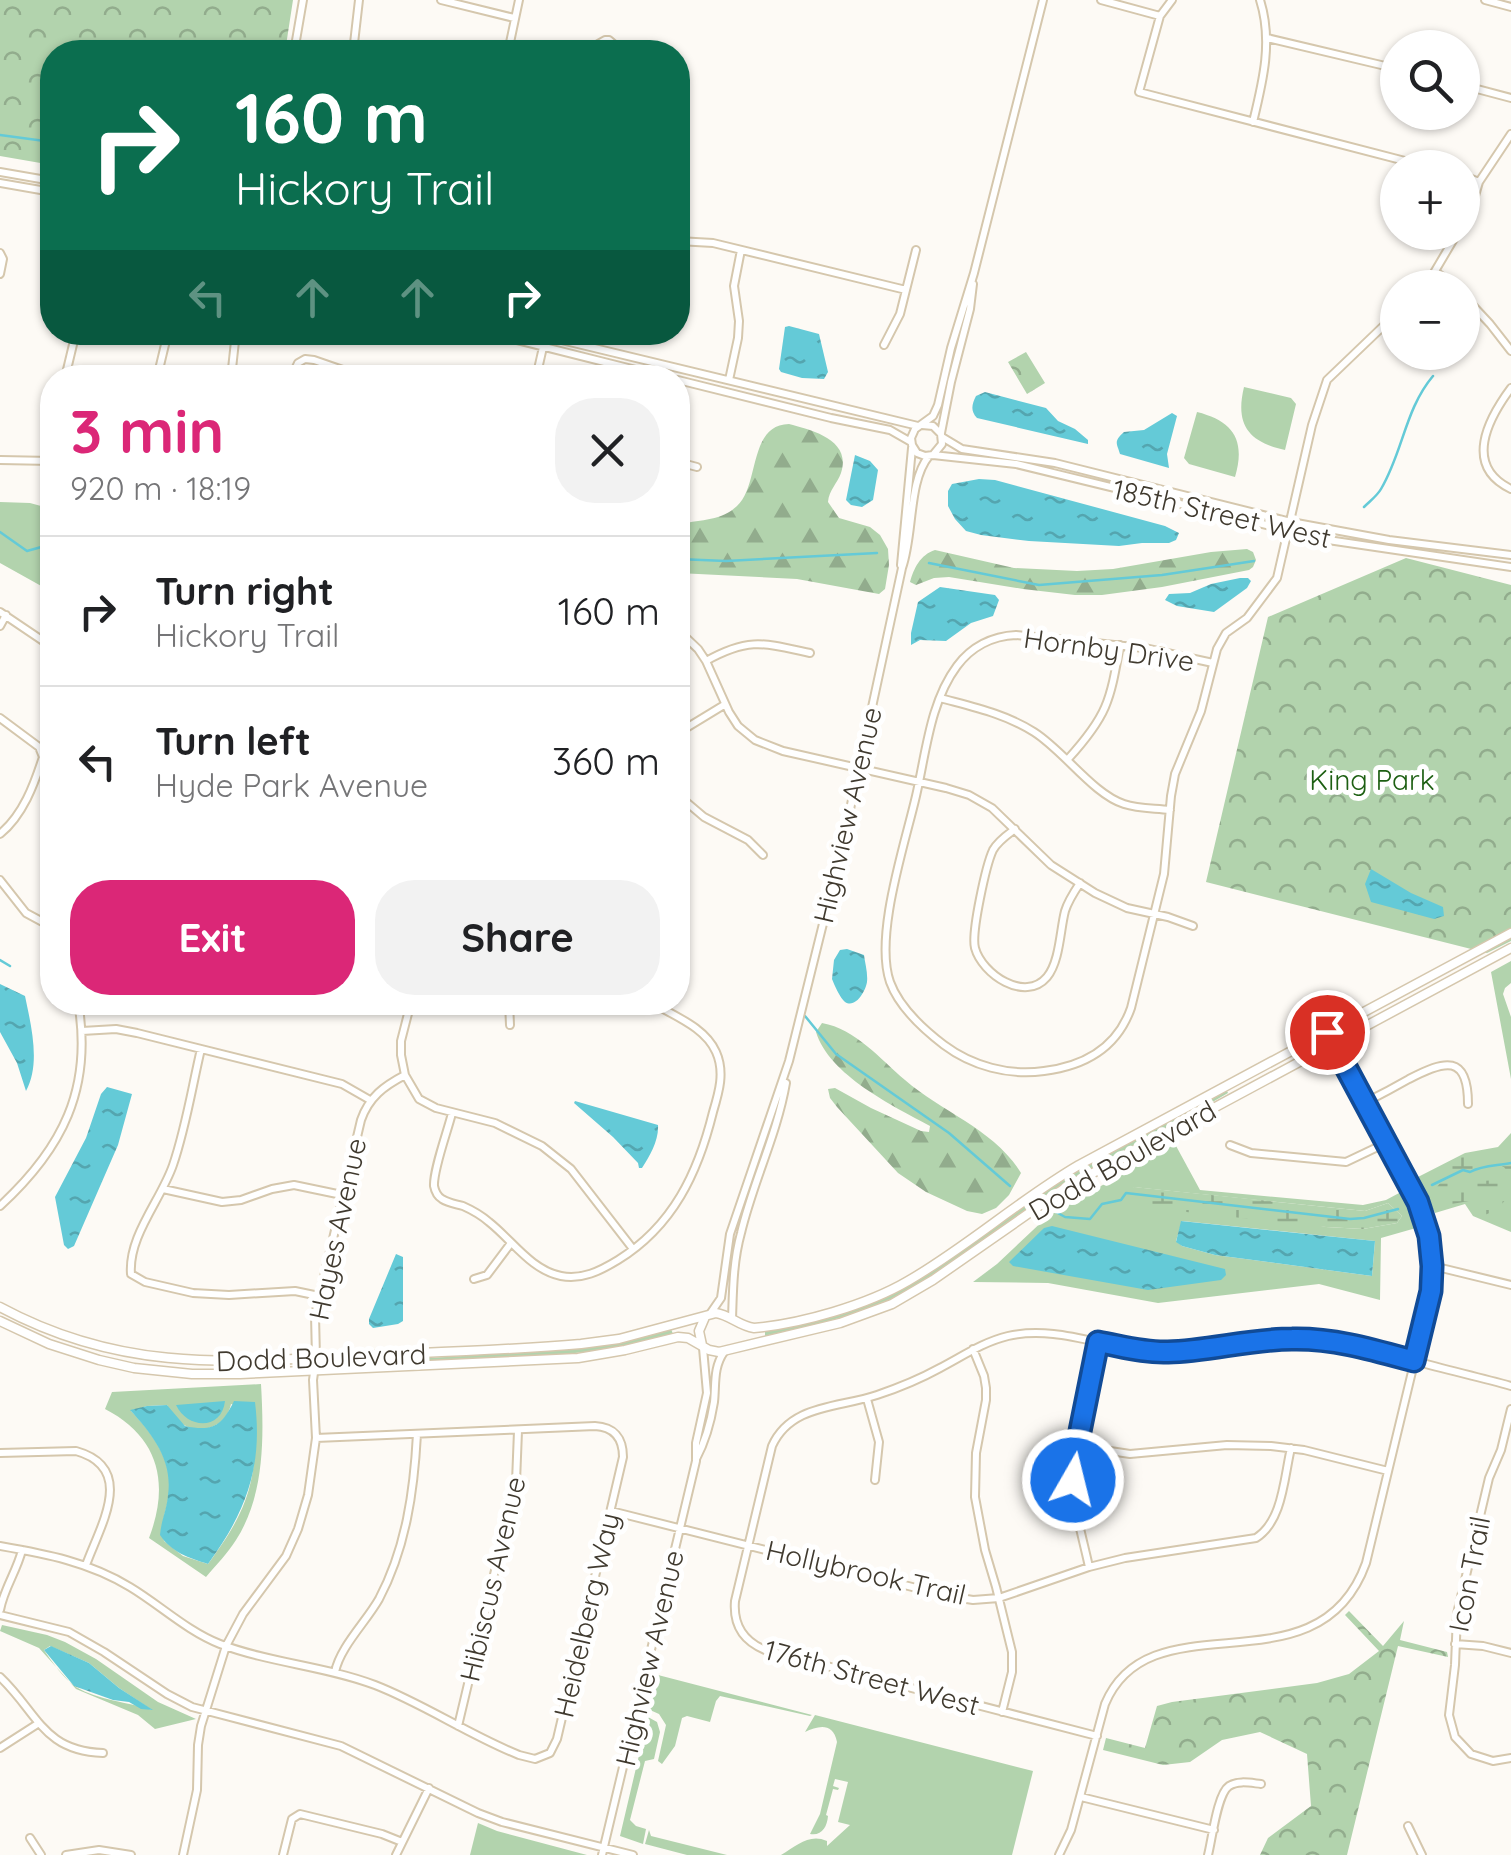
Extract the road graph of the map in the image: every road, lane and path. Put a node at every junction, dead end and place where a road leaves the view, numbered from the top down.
1 (303, 0) edge
2 (359, 0) edge
3 (440, 0) edge
4 (519, 0) edge
5 (1043, 0) edge
6 (1101, 0) edge
7 (1172, 0) edge
8 (1260, 0) edge
9 (1485, 0) edge
10 (1511, 7) edge
11 (1160, 16) junction
12 (514, 18) junction
13 (1267, 38) junction
14 (296, 40) edge
15 (354, 40) edge
16 (510, 40) edge
17 (1380, 65) edge
18 (1480, 90) edge
19 (1511, 98) edge
20 (1254, 122) junction
21 (1511, 134) edge
22 (1380, 155) edge
23 (0, 172) edge
24 (40, 179) edge
25 (1480, 180) edge
26 (0, 182) edge
27 (40, 190) edge
28 (690, 241) edge
29 (741, 250) junction
30 (916, 250) dead end
31 (0, 253) edge
32 (974, 273) junction
33 (0, 274) edge
34 (906, 290) junction
35 (1480, 313) edge
36 (1380, 329) edge
37 (534, 345) edge
38 (586, 345) edge
39 (884, 345) dead end
40 (542, 347) junction
41 (1511, 351) edge
42 (297, 365) edge
43 (328, 365) edge
44 (539, 365) edge
45 (615, 365) edge
46 (667, 365) edge
47 (690, 371) edge
48 (728, 380) junction
49 (690, 383) edge
50 (1511, 388) edge
51 (921, 426) junction
52 (942, 435) junction
53 (912, 445) junction
54 (931, 455) junction
55 (0, 460) edge
56 (40, 461) edge
57 (690, 465) edge
58 (697, 467) dead end
59 (1511, 488) edge
60 (1291, 522) junction
61 (1289, 531) junction
62 (1511, 555) edge
63 (1511, 567) edge
64 (902, 568) junction
65 (3, 613) edge
66 (0, 626) edge
67 (40, 639) edge
68 (690, 641) edge
69 (1120, 645) junction
70 (810, 653) dead end
71 (706, 661) junction
72 (1212, 663) junction
73 (940, 698) junction
74 (724, 704) junction
75 (0, 718) edge
76 (690, 725) edge
77 (40, 747) edge
78 (1068, 759) junction
79 (40, 764) edge
80 (860, 768) junction
81 (920, 781) junction
82 (690, 806) edge
83 (1170, 810) junction
84 (1015, 828) junction
85 (0, 834) edge
86 (763, 855) dead end
87 (0, 880) edge
88 (1080, 884) junction
89 (1154, 914) junction
90 (40, 921) edge
91 (1193, 926) dead end
92 (1511, 933) edge
93 (1511, 948) edge
94 (80, 1015) edge
95 (407, 1015) edge
96 (510, 1015) edge
97 (674, 1015) edge
98 (510, 1025) dead end
99 (82, 1030) junction
100 (1327, 1032) junction
101 (1333, 1043) junction
102 (201, 1049) junction
103 (789, 1061) junction
104 (405, 1076) junction
105 (370, 1100) junction
106 (1366, 1102) junction
107 (1468, 1104) dead end
108 (452, 1112) junction
109 (1386, 1143) junction
110 (1230, 1144) dead end
111 (163, 1188) junction
112 (342, 1196) junction
113 (0, 1206) edge
114 (512, 1242) junction
115 (633, 1248) junction
116 (1432, 1266) junction
117 (474, 1280) dead end
118 (1511, 1285) edge
119 (318, 1296) junction
120 (0, 1307) edge
121 (708, 1315) junction
122 (732, 1319) junction
123 (0, 1322) edge
124 (1098, 1342) junction
125 (702, 1346) junction
126 (973, 1349) junction
127 (726, 1350) junction
128 (316, 1358) junction
129 (1414, 1361) junction
130 (315, 1370) junction
131 (1511, 1386) edge
132 (867, 1398) junction
133 (1511, 1409) edge
134 (518, 1430) junction
135 (417, 1434) junction
136 (316, 1438) junction
137 (1077, 1446) junction
138 (1291, 1448) junction
139 (0, 1454) edge
140 (696, 1460) junction
141 (1388, 1471) junction
142 (875, 1480) dead end
143 (612, 1510) junction
144 (681, 1527) junction
145 (749, 1544) junction
146 (0, 1546) edge
147 (22, 1550) junction
148 (86, 1565) junction
149 (1089, 1567) junction
150 (999, 1598) junction
151 (0, 1612) edge
152 (1455, 1644) junction
153 (226, 1646) junction
154 (1511, 1653) edge
155 (334, 1672) junction
156 (0, 1677) edge
157 (205, 1712) junction
158 (1002, 1712) junction
159 (39, 1722) junction
160 (458, 1726) junction
161 (1097, 1736) junction
162 (0, 1748) edge
163 (103, 1753) dead end
164 (1511, 1758) edge
165 (1261, 1784) dead end
166 (429, 1788) junction
167 (1081, 1797) junction
168 (1408, 1826) dead end
169 (1214, 1830) junction
170 (30, 1838) dead end
171 (402, 1842) junction
172 (603, 1851) edge
173 (41, 1855) edge
174 (66, 1855) edge
175 (131, 1855) edge
176 (182, 1855) edge
177 (282, 1855) edge
178 (396, 1855) edge
179 (633, 1855) edge
180 (1060, 1855) edge
181 (1208, 1855) edge
182 (1422, 1855) edge

1 - 14 street
2 - 15 street
3 - 12 street
4 - 12 street
5 - 32 street, Highview Avenue
6 - 11 street
7 - 11 street
8 - 13 street
9 - 10 street
11 - 20 street
12 - 16 street
13 - 17 street
13 - 20 street
18 - 19 street
20 - 22 street
21 - 25 street
23 - 24 street
26 - 27 street
28 - 29 street
29 - 34 street
29 - 48 street
30 - 34 street
31 - 33 street
32 - 51 street, Highview Avenue
32 - 52 street, Highview Avenue
34 - 39 street
35 - 41 street
36 - 60 street
37 - 40 street
38 - 46 street
40 - 44 street
40 - 45 street
42 - 43 street
47 - 48 street
48 - 51 street
49 - 53 street
50 - 59 street
51 - 52 street
51 - 53 street, Highview Avenue
52 - 54 street, Highview Avenue
52 - 60 street, 185th Street West
53 - 54 street
53 - 64 street, Highview Avenue
54 - 61 street, 185th Street West
54 - 64 street, Highview Avenue
55 - 56 street
57 - 58 street
60 - 61 street
60 - 62 street, 185th Street West
61 - 63 street, 185th Street West
61 - 72 street
64 - 80 street, Highview Avenue
65 - 66 street
65 - 67 street
68 - 71 street
69 - 72 street, Hornby Drive
69 - 73 street, Hornby Drive
69 - 78 street
70 - 71 street
71 - 74 street
72 - 83 street, Hornby Drive
73 - 78 street
73 - 81 street, Hornby Drive
74 - 76 street
74 - 80 street
75 - 77 street
78 - 83 street
79 - 85 street
80 - 81 street
80 - 103 street, Highview Avenue
81 - 84 street
81 - 89 street, Hornby Drive
82 - 86 street
83 - 89 street, Hornby Drive
84 - 88 street
84 - 88 street
87 - 90 street
88 - 89 street
89 - 91 street
92 - 100 main road, Dodd Boulevard
93 - 101 main road, Dodd Boulevard
94 - 99 street
95 - 104 street
96 - 98 street
97 - 115 street
99 - 102 street
99 - 113 street
100 - 101 street
100 - 122 main road, Dodd Boulevard
101 - 106 street
101 - 127 main road, Dodd Boulevard
102 - 105 street
102 - 111 street
103 - 121 street, Highview Avenue
103 - 122 street, Highview Avenue
104 - 105 street, Hayes Avenue
104 - 108 street
105 - 112 street, Hayes Avenue
106 - 107 street
106 - 109 street
108 - 114 street
108 - 115 street
109 - 110 street
109 - 116 street
111 - 112 street
111 - 119 street
112 - 119 street, Hayes Avenue
114 - 115 street
114 - 117 street
116 - 118 street
116 - 129 street
119 - 128 street, Hayes Avenue
120 - 128 main road, Dodd Boulevard
121 - 122 main road
121 - 125 main road
121 - 128 main road, Dodd Boulevard
122 - 127 main road
123 - 130 main road, Dodd Boulevard
124 - 126 street
124 - 129 street
124 - 137 street
125 - 127 main road
125 - 130 main road, Dodd Boulevard
125 - 140 street, Highview Avenue
126 - 132 street
126 - 150 street
127 - 140 street, Highview Avenue
128 - 130 street, Hayes Avenue
129 - 131 street
129 - 141 street
130 - 136 street, Hayes Avenue
132 - 142 street
132 - 145 street, 176th Street West
133 - 152 street, Icon Trail
134 - 135 street, Heidelberg Way
134 - 143 street, Heidelberg Way
134 - 160 street, Hibiscus Avenue
135 - 136 street, Heidelberg Way
135 - 155 street
136 - 153 street, Hayes Avenue
137 - 138 street
137 - 149 street
138 - 141 street
138 - 149 street, Hollybrook Trail
139 - 148 street
140 - 144 street, Highview Avenue
141 - 161 street
143 - 144 street, Hollybrook Trail
143 - 160 street, Heidelberg Way
144 - 145 street, Hollybrook Trail
144 - 172 street, Highview Avenue
145 - 150 street, Hollybrook Trail
145 - 158 street, 176th Street West
146 - 147 street, Heidelberg Way
147 - 148 street, Heidelberg Way
147 - 151 street
148 - 153 street, Heidelberg Way
149 - 150 street, Hollybrook Trail
150 - 158 street
151 - 157 street
152 - 154 street
152 - 164 street, Icon Trail
153 - 155 street, Heidelberg Way
153 - 157 street, Hayes Avenue
155 - 160 street, Heidelberg Way
156 - 159 street
157 - 166 street
157 - 176 street, Hayes Avenue
158 - 161 street, 176th Street West
159 - 162 street
159 - 163 street
161 - 167 street
165 - 169 street
166 - 171 street
166 - 172 street
167 - 169 street
167 - 180 street
168 - 182 street
169 - 181 street
170 - 173 street
171 - 177 street
171 - 178 street
172 - 179 street
174 - 175 street

